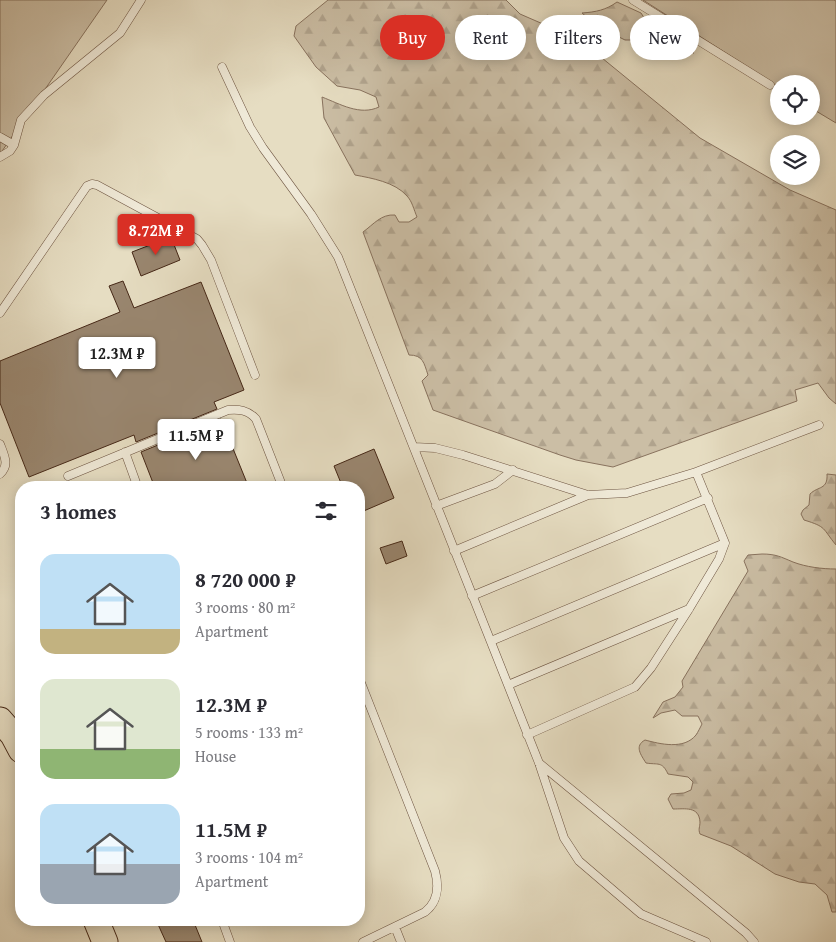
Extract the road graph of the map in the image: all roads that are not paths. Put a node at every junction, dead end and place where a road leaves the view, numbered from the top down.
1 (141, 0) edge
2 (633, 0) edge
3 (222, 67) dead end
4 (770, 84) dead end
5 (0, 137) edge
6 (14, 145) junction
7 (0, 158) edge
8 (0, 313) edge
9 (254, 375) dead end
10 (819, 425) dead end
11 (0, 444) edge
12 (414, 448) junction
13 (125, 452) junction
14 (513, 470) junction
15 (696, 472) junction
16 (0, 474) edge
17 (68, 476) dead end
18 (135, 481) edge
19 (280, 481) edge
20 (588, 495) junction
21 (708, 498) junction
22 (436, 506) junction
23 (725, 543) junction
24 (454, 551) junction
25 (472, 596) junction
26 (689, 609) junction
27 (491, 641) junction
28 (508, 685) junction
29 (365, 693) edge
30 (527, 735) junction
31 (539, 763) junction
32 (98, 926) edge
33 (224, 926) edge
34 (395, 927) junction
35 (105, 942) edge
36 (230, 942) edge
37 (363, 942) edge
38 (401, 942) edge
39 (706, 942) edge
40 (754, 942) edge

1 - 6 lane
2 - 4 lane
3 - 12 lane
5 - 6 lane
6 - 7 lane
8 - 9 lane
10 - 15 lane
11 - 16 lane
12 - 14 lane
12 - 22 lane
13 - 17 lane
13 - 18 lane
13 - 19 lane
14 - 20 lane
14 - 22 lane
15 - 20 lane
15 - 21 lane
20 - 24 lane
21 - 23 lane
21 - 25 lane
22 - 24 lane
23 - 26 lane
23 - 27 lane
24 - 25 lane
25 - 27 lane
26 - 28 lane
26 - 30 lane
27 - 28 lane
28 - 30 lane
29 - 34 lane
30 - 31 lane
31 - 39 lane
31 - 40 lane
32 - 35 main road
33 - 36 lane
34 - 37 lane
34 - 38 lane

